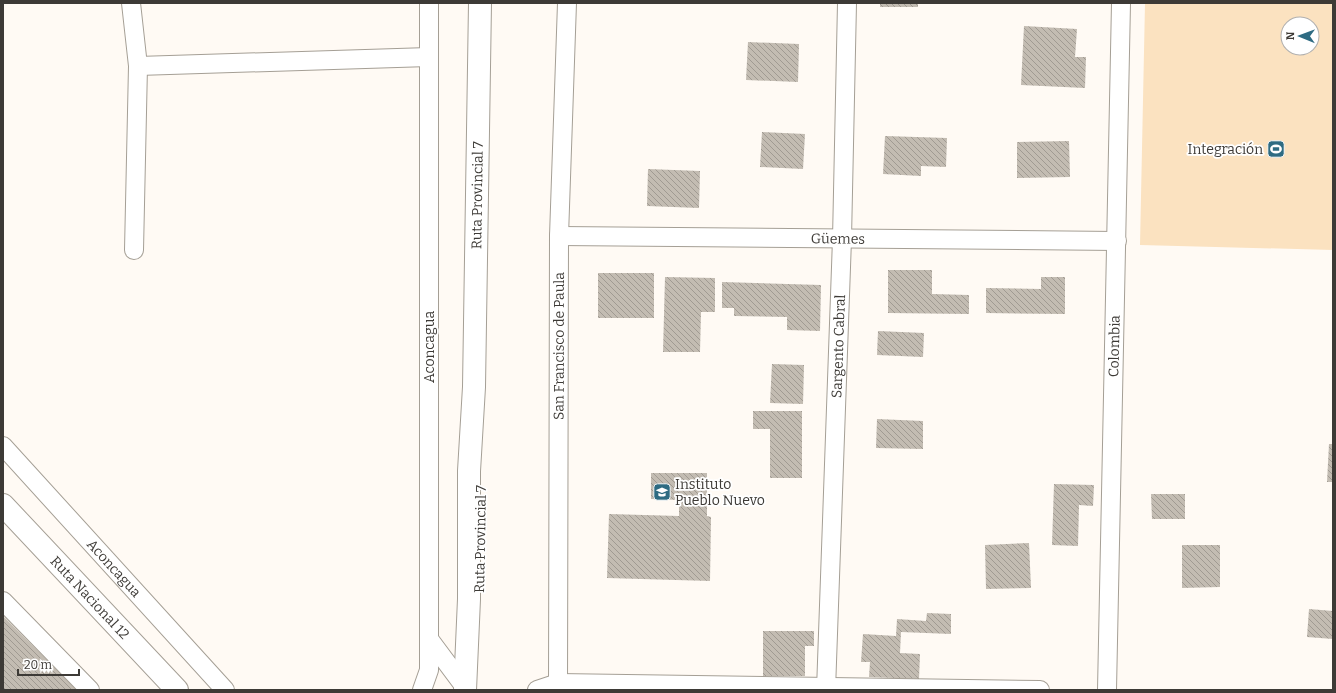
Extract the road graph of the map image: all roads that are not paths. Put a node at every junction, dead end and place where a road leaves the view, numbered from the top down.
1 (131, 3) edge
2 (429, 3) edge
3 (480, 3) edge
4 (567, 3) edge
5 (847, 3) edge
6 (1122, 3) edge
7 (430, 57) junction
8 (138, 66) junction
9 (559, 236) junction
10 (842, 239) junction
11 (1117, 241) junction
12 (134, 250) dead end
13 (3, 446) edge
14 (3, 505) edge
15 (3, 513) edge
16 (3, 601) edge
17 (428, 639) junction
18 (558, 686) edge
19 (827, 689) edge
20 (90, 690) edge
21 (165, 690) edge
22 (177, 690) edge
23 (226, 690) edge
24 (422, 690) edge
25 (469, 690) edge
26 (537, 690) edge
27 (1040, 690) edge
28 (1107, 690) edge

1 - 8 street
2 - 7 street, Aconcagua
3 - 25 main road, Ruta Provincial 7
4 - 9 street, San Francisco de Paula
5 - 10 street, Sargento Cabral
6 - 11 street, Colombia
7 - 8 street
7 - 17 street, Aconcagua
8 - 12 street
9 - 10 street, Güemes
9 - 18 street, San Francisco de Paula
10 - 11 street, Güemes
10 - 19 street, Sargento Cabral
11 - 28 street, Colombia
13 - 23 street, Aconcagua
14 - 22 main road, Ruta Nacional 12
15 - 21 main road, Ruta Nacional 12
16 - 20 street
17 - 24 street, Aconcagua
17 - 25 street
18 - 19 street
18 - 26 street
19 - 27 street

